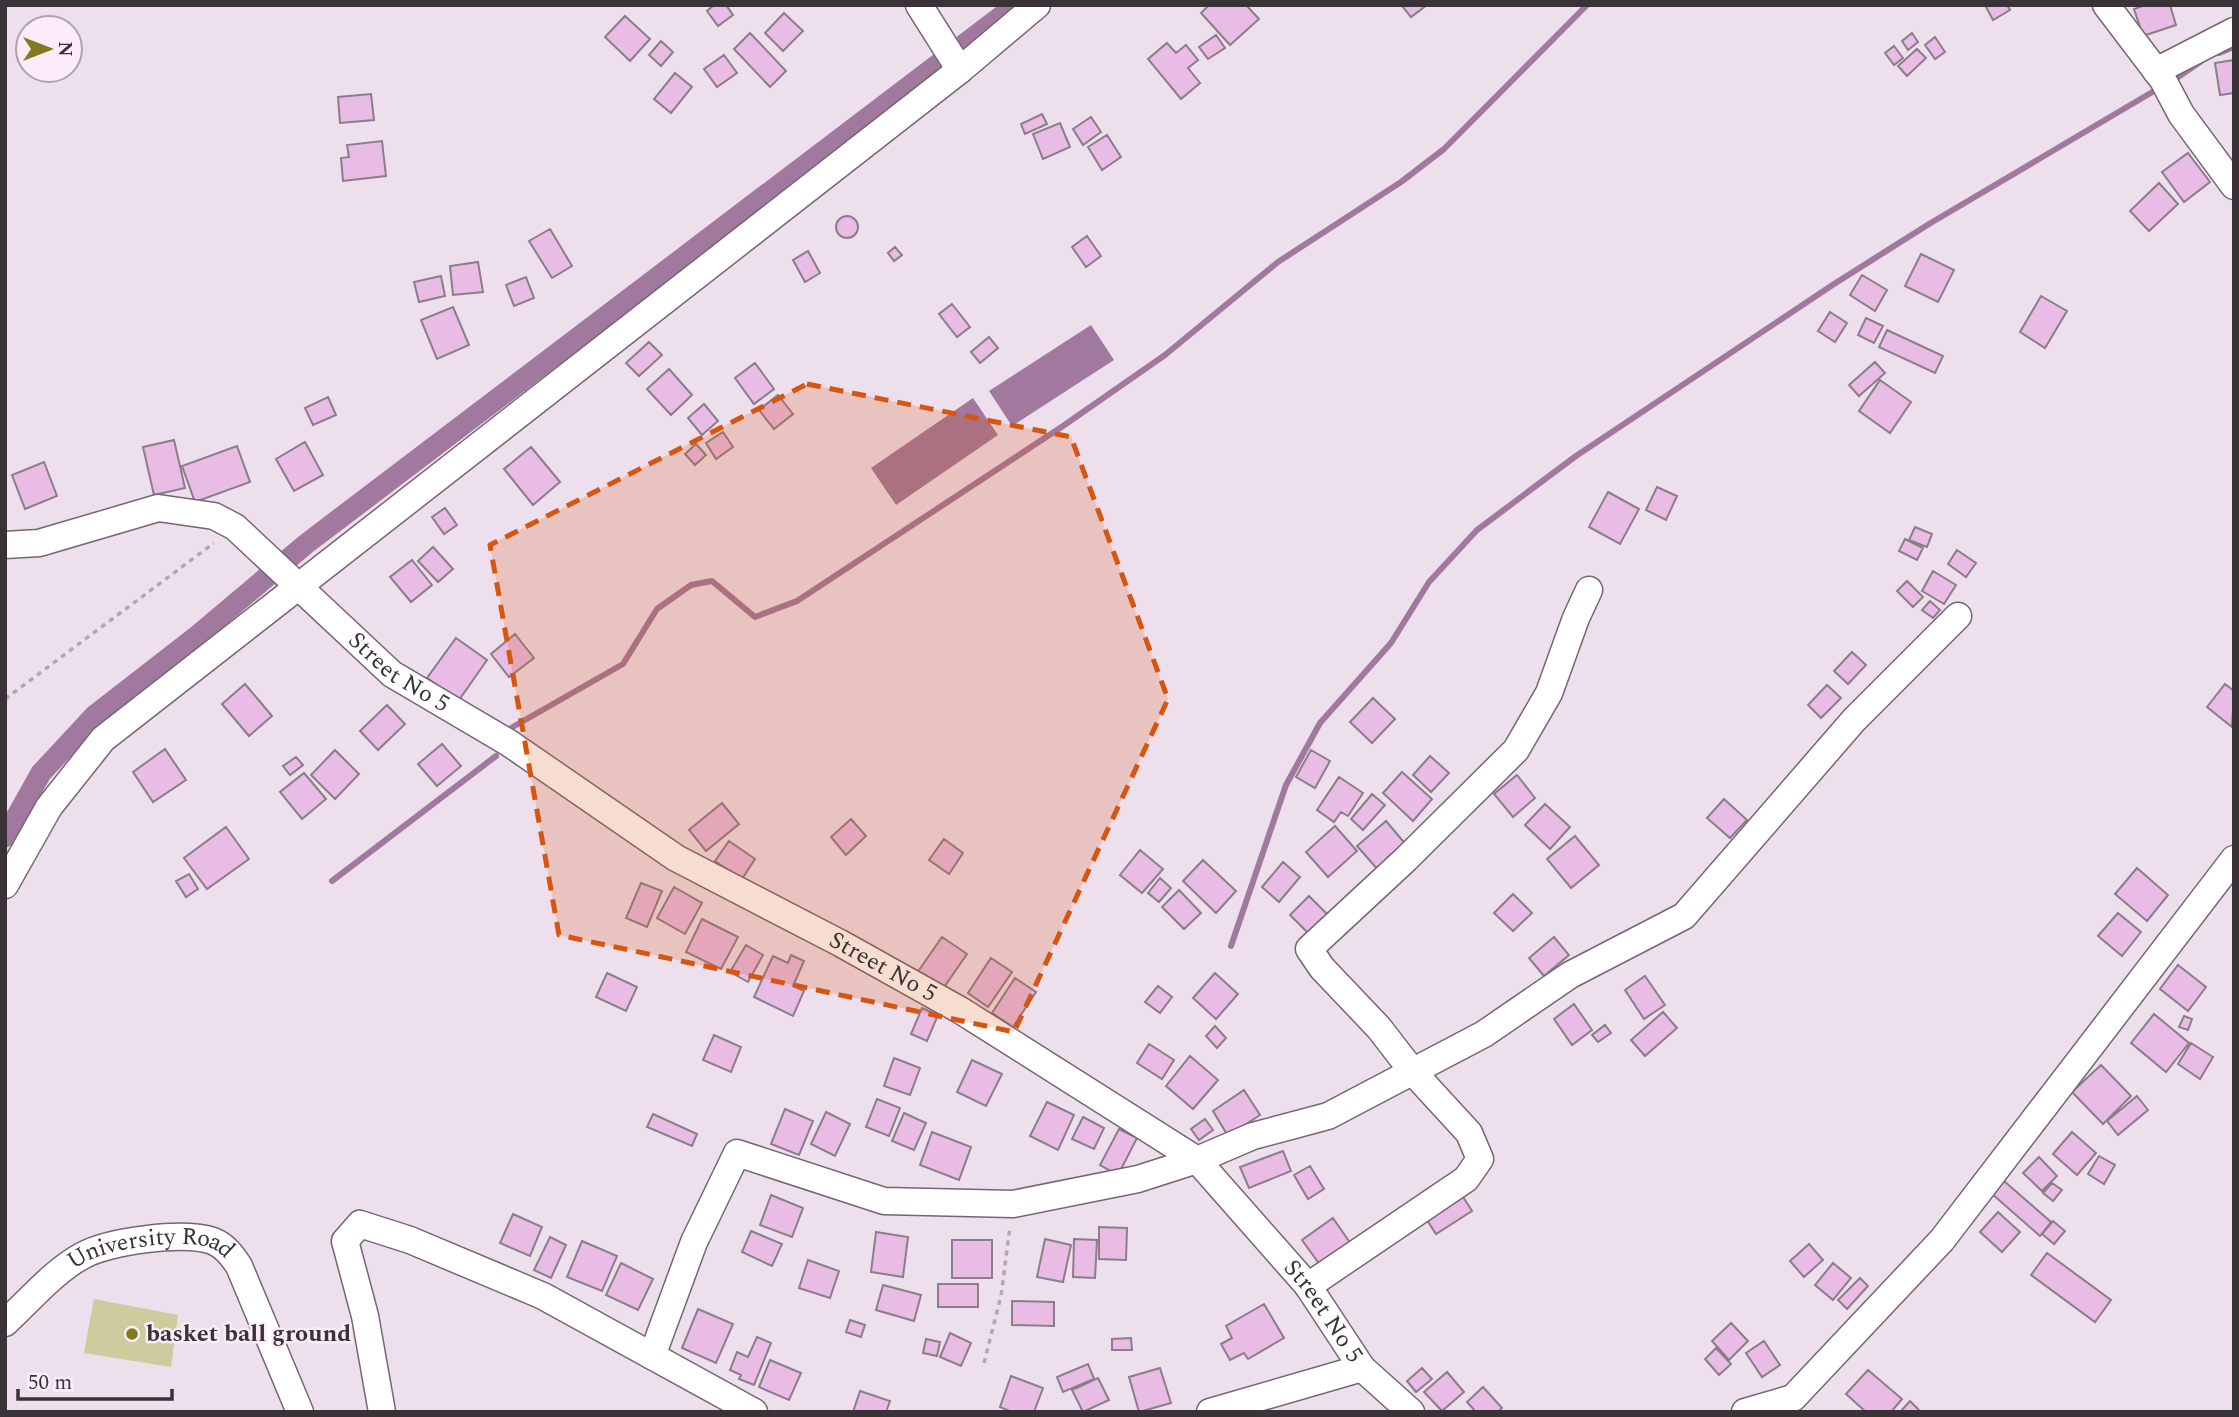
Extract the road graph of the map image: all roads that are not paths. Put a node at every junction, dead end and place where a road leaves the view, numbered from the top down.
1 (919, 5) edge
2 (1037, 5) edge
3 (2106, 5) edge
4 (2234, 31) edge
5 (957, 66) junction
6 (2156, 71) junction
7 (2234, 186) edge
8 (5, 545) edge
9 (293, 581) junction
10 (1589, 590) dead end
11 (1958, 617) dead end
12 (2234, 859) edge
13 (5, 885) edge
14 (1413, 1072) junction
15 (1197, 1160) junction
16 (1308, 1286) junction
17 (5, 1323) edge
18 (652, 1356) junction
19 (1362, 1368) junction
20 (300, 1412) edge
21 (382, 1412) edge
22 (754, 1412) edge
23 (1209, 1412) edge
24 (1411, 1412) edge
25 (1745, 1412) edge

1 - 5 street
2 - 5 street
3 - 6 street
4 - 6 street
5 - 9 street
6 - 7 street
8 - 9 street, Street No 5
9 - 13 street
9 - 15 street, Street No 5
10 - 14 street
11 - 14 street
12 - 25 street
14 - 15 street
14 - 16 street
15 - 16 street, Street No 5
15 - 18 street
16 - 19 street, Street No 5
17 - 20 street, University Road
18 - 21 street
18 - 22 street
19 - 23 street
19 - 24 street, Street No 5

